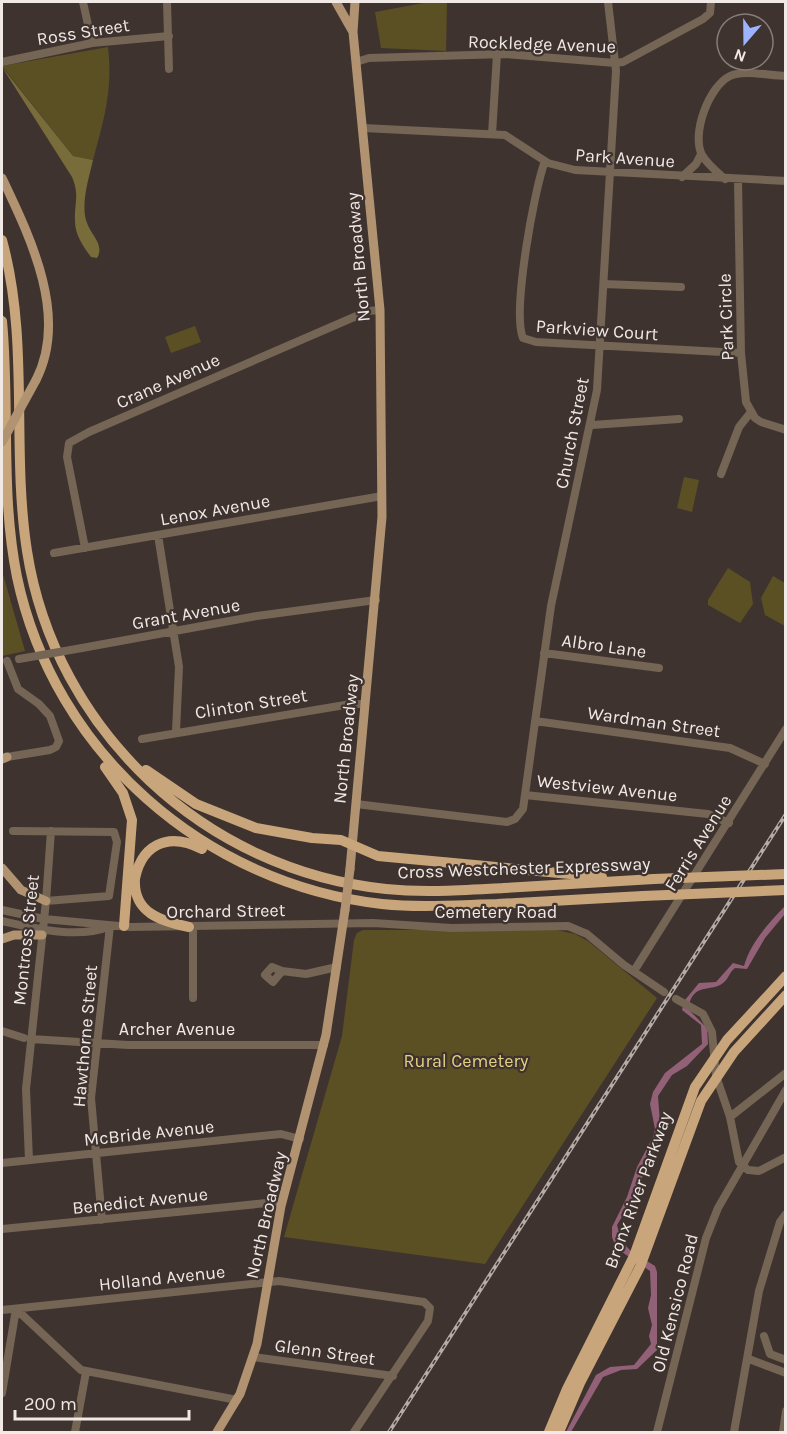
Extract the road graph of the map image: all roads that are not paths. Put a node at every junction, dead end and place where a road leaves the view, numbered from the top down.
1 (83, 2) edge
2 (167, 2) edge
3 (336, 2) edge
4 (355, 2) edge
5 (608, 2) edge
6 (711, 6) edge
7 (353, 32) junction
8 (169, 36) junction
9 (92, 43) junction
10 (497, 54) junction
11 (2, 62) edge
12 (356, 62) junction
13 (615, 63) junction
14 (169, 69) dead end
15 (786, 76) edge
16 (363, 128) junction
17 (492, 134) junction
18 (701, 154) junction
19 (545, 161) junction
20 (610, 172) junction
21 (682, 177) junction
22 (2, 178) edge
23 (725, 179) junction
24 (738, 180) junction
25 (786, 181) edge
26 (2, 240) edge
27 (604, 284) junction
28 (681, 287) dead end
29 (380, 310) junction
30 (2, 321) edge
31 (600, 346) junction
32 (741, 353) junction
33 (751, 412) junction
34 (679, 419) dead end
35 (591, 425) junction
36 (786, 430) edge
37 (2, 444) edge
38 (721, 474) dead end
39 (7, 483) junction
40 (382, 496) junction
41 (158, 535) junction
42 (85, 548) junction
43 (54, 553) dead end
44 (376, 600) junction
45 (174, 631) junction
46 (544, 653) junction
47 (4, 662) edge
48 (659, 668) dead end
49 (365, 704) junction
50 (94, 716) junction
51 (535, 722) junction
52 (786, 729) edge
53 (176, 731) junction
54 (142, 739) dead end
55 (98, 750) junction
56 (3, 758) edge
57 (765, 764) junction
58 (525, 795) junction
59 (356, 804) junction
60 (729, 823) junction
61 (13, 831) dead end
62 (51, 831) junction
63 (353, 847) junction
64 (213, 848) junction
65 (2, 868) edge
66 (786, 874) edge
67 (135, 878) junction
68 (650, 879) junction
69 (786, 890) edge
70 (46, 901) junction
71 (2, 910) edge
72 (44, 919) junction
73 (2, 921) edge
74 (343, 925) junction
75 (110, 926) junction
76 (127, 926) junction
77 (191, 927) junction
78 (42, 932) junction
79 (2, 939) edge
80 (337, 967) junction
81 (282, 971) dead end
82 (319, 971) junction
83 (634, 971) junction
84 (786, 976) edge
85 (335, 983) junction
86 (664, 992) dead end
87 (786, 995) edge
88 (193, 998) dead end
89 (678, 1000) dead end
90 (2, 1031) edge
91 (27, 1039) junction
92 (96, 1044) junction
93 (324, 1045) junction
94 (714, 1057) junction
95 (786, 1072) edge
96 (716, 1076) junction
97 (786, 1090) edge
98 (730, 1117) junction
99 (300, 1139) junction
100 (95, 1154) junction
101 (786, 1157) edge
102 (29, 1160) junction
103 (2, 1162) edge
104 (742, 1166) junction
105 (281, 1206) junction
106 (786, 1214) edge
107 (102, 1220) junction
108 (783, 1222) edge
109 (2, 1229) edge
110 (641, 1252) junction
111 (635, 1265) junction
112 (266, 1283) junction
113 (16, 1309) junction
114 (2, 1310) edge
115 (764, 1336) dead end
116 (770, 1354) junction
117 (253, 1357) junction
118 (748, 1359) junction
119 (786, 1360) edge
120 (768, 1366) junction
121 (86, 1372) junction
122 (786, 1373) edge
123 (393, 1376) junction
124 (2, 1393) edge
125 (237, 1400) junction
126 (786, 1411) edge
127 (75, 1432) edge
128 (217, 1432) edge
129 (354, 1432) edge
130 (549, 1432) edge
131 (560, 1432) edge
132 (657, 1432) edge
133 (734, 1432) edge
134 (783, 1432) edge

1 - 9 street
2 - 8 street
3 - 7 main road, North Broadway
4 - 7 main road, North Broadway
5 - 13 street, Church Street
6 - 13 street, Rockledge Avenue
7 - 12 main road, North Broadway
8 - 9 street, Ross Street
8 - 14 street
9 - 11 street, Ross Street
10 - 12 street, Rockledge Avenue
10 - 13 street, Rockledge Avenue
10 - 17 street
12 - 16 main road, North Broadway
13 - 20 street, Church Street
15 - 18 street
16 - 17 street, Park Avenue
16 - 29 main road, North Broadway
17 - 19 street, Park Avenue
18 - 21 street
18 - 23 street
19 - 20 street, Park Avenue
19 - 31 street, Parkview Court
20 - 21 street, Park Avenue
20 - 27 street, Church Street
21 - 23 street, Park Avenue
22 - 37 main road, bridge
23 - 24 street, Park Avenue
24 - 25 street, Park Avenue
24 - 32 street, Park Circle
26 - 50 highway, Cross Westchester Expressway
27 - 28 street
27 - 31 street, Church Street
29 - 40 main road, North Broadway
29 - 42 street, Crane Avenue
30 - 39 highway, Cross Westchester Expressway
31 - 32 street, Parkview Court
31 - 35 street, Church Street
32 - 33 street, Park Circle
33 - 36 street
33 - 38 street
34 - 35 street
35 - 46 street, Church Street
37 - 39 highway
39 - 55 highway, Cross Westchester Expressway
40 - 41 street, Lenox Avenue
40 - 44 main road, North Broadway
41 - 42 street, Lenox Avenue
41 - 45 street
42 - 43 street, Lenox Avenue
44 - 45 street, Grant Avenue
44 - 49 main road, North Broadway
45 - 47 street, Grant Avenue, bridge
45 - 53 street
46 - 48 street, Albro Lane
46 - 51 street, Church Street
47 - 56 street
49 - 53 street, Clinton Street
49 - 59 main road, North Broadway
50 - 63 highway
50 - 68 highway, Cross Westchester Expressway
51 - 57 street, Wardman Street
51 - 58 street, Church Street
52 - 57 street, Ferris Avenue
53 - 54 street, Clinton Street
55 - 64 highway, Cross Westchester Expressway
55 - 76 highway
57 - 60 street, Ferris Avenue
58 - 59 street, Westview Avenue
58 - 60 street, Westview Avenue
59 - 63 main road, North Broadway
60 - 83 street, Ferris Avenue
61 - 62 street
62 - 70 street, Montross Street
62 - 70 street
63 - 68 highway
63 - 74 main road, North Broadway, bridge
64 - 67 highway
64 - 69 highway, Cross Westchester Expressway, bridge
65 - 70 main road
66 - 68 highway, Cross Westchester Expressway, bridge
67 - 76 highway
67 - 77 highway
70 - 72 street, Montross Street
71 - 72 street, Orchard Street
72 - 75 street, Orchard Street
72 - 78 street, Montross Street
73 - 78 street
74 - 77 street, Orchard Street
74 - 80 main road, North Broadway
74 - 83 street, Cemetery Road
75 - 76 street, Orchard Street
75 - 78 street, Orchard Street
75 - 92 street, Hawthorne Street
76 - 77 street, Orchard Street
77 - 88 street
78 - 79 main road
78 - 91 street, Montross Street
80 - 82 street
80 - 85 main road, North Broadway
81 - 82 street
82 - 85 street
83 - 86 street, Cemetery Road
84 - 94 highway, Bronx River Parkway
85 - 93 main road, North Broadway
87 - 96 highway, Bronx River Parkway
89 - 94 street
90 - 91 street, Archer Avenue
91 - 92 street, Archer Avenue
91 - 102 street, Montross Street
92 - 93 street, Archer Avenue
92 - 100 street, Hawthorne Street
93 - 99 main road, North Broadway
94 - 96 street
94 - 110 highway, Bronx River Parkway
95 - 98 street
96 - 98 street
96 - 110 highway, Bronx River Parkway
97 - 104 street, Old Kensico Road
98 - 104 street
99 - 100 street, McBride Avenue
99 - 105 main road, North Broadway
100 - 102 street, McBride Avenue
100 - 107 street, Hawthorne Street
101 - 104 street
102 - 103 street, McBride Avenue
104 - 132 street, Old Kensico Road
105 - 107 street, Benedict Avenue
105 - 112 main road, North Broadway
106 - 108 street
107 - 109 street, Benedict Avenue
108 - 118 street
110 - 111 highway, Bronx River Parkway
111 - 130 highway, Bronx River Parkway
111 - 131 highway, Bronx River Parkway
112 - 113 street, Holland Avenue
112 - 117 main road, North Broadway
112 - 123 street, Holland Avenue
113 - 114 street, Holland Avenue
113 - 121 street
113 - 124 street
115 - 116 street
116 - 119 street
116 - 120 street
117 - 123 street, Glenn Street
117 - 125 main road, North Broadway
118 - 120 street
118 - 133 street
120 - 122 street
121 - 125 street
121 - 127 street
123 - 129 street
125 - 128 main road, North Broadway
126 - 134 street

